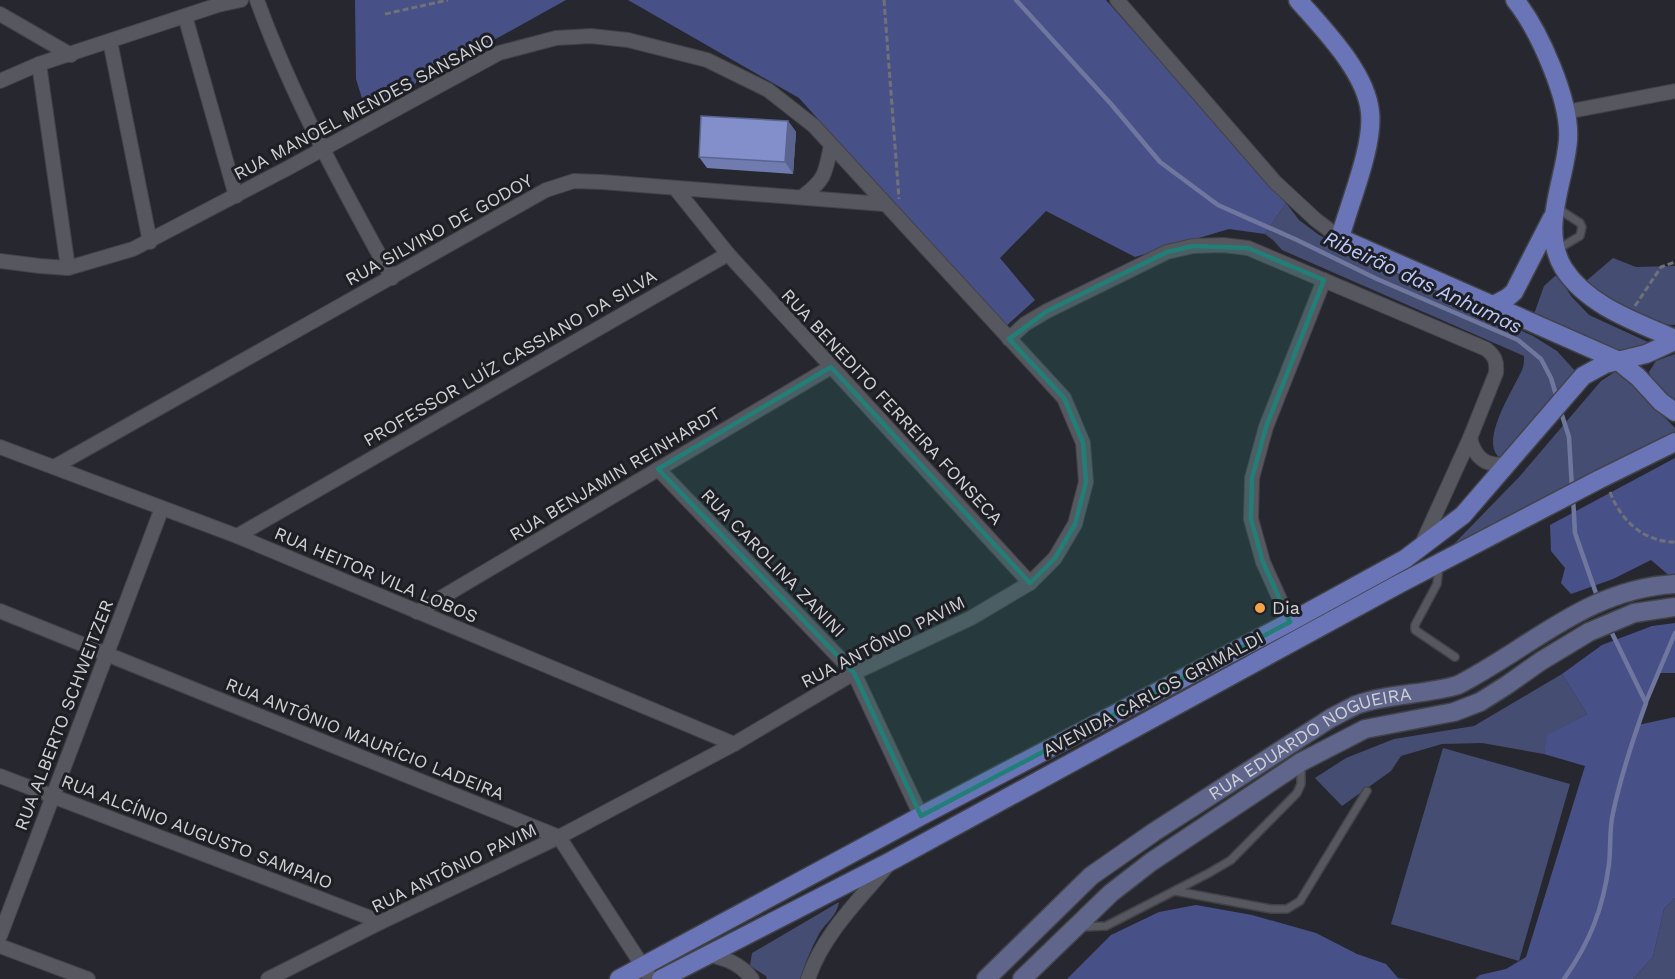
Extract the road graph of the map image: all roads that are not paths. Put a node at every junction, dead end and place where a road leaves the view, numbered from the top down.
1 (241, 0) edge
2 (257, 0) edge
3 (1117, 0) edge
4 (1298, 0) edge
5 (1515, 0) edge
6 (214, 3) edge
7 (0, 14) edge
8 (185, 16) junction
9 (110, 41) junction
10 (70, 55) junction
11 (39, 64) junction
12 (0, 81) edge
13 (1675, 91) edge
14 (1566, 112) junction
15 (831, 145) junction
16 (322, 150) junction
17 (675, 188) junction
18 (236, 196) junction
19 (802, 197) junction
20 (883, 204) junction
21 (1554, 212) junction
22 (1340, 238) junction
23 (150, 242) junction
24 (1556, 250) junction
25 (728, 254) junction
26 (0, 261) edge
27 (68, 268) junction
28 (392, 278) junction
29 (1324, 280) junction
30 (1492, 306) junction
31 (1009, 339) junction
32 (1675, 340) edge
33 (1617, 360) junction
34 (831, 367) junction
35 (1675, 412) edge
36 (1470, 438) junction
37 (1675, 442) edge
38 (0, 447) edge
39 (1508, 464) junction
40 (54, 467) junction
41 (658, 469) junction
42 (162, 507) junction
43 (237, 536) junction
44 (1421, 547) junction
45 (1440, 563) junction
46 (1030, 583) junction
47 (1673, 584) edge
48 (1675, 607) edge
49 (0, 611) edge
50 (417, 612) junction
51 (1290, 622) junction
52 (106, 655) junction
53 (1455, 657) dead end
54 (854, 673) junction
55 (734, 744) junction
56 (1301, 762) junction
57 (0, 776) edge
58 (1367, 791) dead end
59 (52, 796) junction
60 (921, 816) junction
61 (559, 837) junction
62 (893, 860) junction
63 (1175, 891) junction
64 (381, 922) junction
65 (1076, 927) junction
66 (0, 936) edge
67 (0, 946) edge
68 (710, 955) junction
69 (647, 973) edge
70 (88, 979) edge
71 (268, 979) edge
72 (619, 979) edge
73 (661, 979) edge
74 (752, 979) edge
75 (808, 979) edge
76 (986, 979) edge
77 (1022, 979) edge

1 - 6 street
2 - 16 street
3 - 22 street
4 - 22 main road
5 - 14 main road
6 - 8 street
7 - 10 street
8 - 9 street
8 - 18 street
9 - 10 street
9 - 23 street
10 - 11 street
11 - 12 street
11 - 27 street
13 - 14 street
14 - 21 main road
15 - 16 street, RUA MANOEL MENDES SANSANO
15 - 19 street
15 - 20 street, RUA MANOEL MENDES SANSANO
16 - 18 street, RUA MANOEL MENDES SANSANO
16 - 28 street
17 - 19 street, RUA SILVINO DE GODOY
17 - 25 street
17 - 28 street, RUA SILVINO DE GODOY
18 - 23 street, RUA MANOEL MENDES SANSANO
19 - 20 street, RUA SILVINO DE GODOY
20 - 31 street, RUA ANTÔNIO PAVIM
21 - 24 main road
21 - 24 lane
21 - 30 main road
22 - 30 main road
23 - 27 street, RUA MANOEL MENDES SANSANO
24 - 32 main road
25 - 34 street, RUA BENEDITO FERREIRA FONSECA
25 - 43 street, PROFESSOR LUÍZ CASSIANO DA SILVA
26 - 27 street, RUA MANOEL MENDES SANSANO
28 - 40 street, RUA SILVINO DE GODOY
29 - 31 street
29 - 36 street
29 - 51 street
30 - 33 main road
31 - 46 street, RUA ANTÔNIO PAVIM
32 - 33 main road, AVENIDA CARLOS GRIMALDI
33 - 35 main road
33 - 39 main road, AVENIDA CARLOS GRIMALDI
34 - 41 street, RUA BENJAMIN REINHARDT
34 - 46 street, RUA BENEDITO FERREIRA FONSECA
36 - 39 street
36 - 44 street
37 - 45 main road, AVENIDA CARLOS GRIMALDI
38 - 40 street, RUA HEITOR VILA LOBOS
39 - 44 main road, AVENIDA CARLOS GRIMALDI
40 - 42 street, RUA HEITOR VILA LOBOS
41 - 50 street, RUA BENJAMIN REINHARDT
41 - 54 street, RUA CAROLINA ZANINI
42 - 43 street, RUA HEITOR VILA LOBOS
42 - 52 street, RUA ALBERTO SCHWEITZER
43 - 50 street, RUA HEITOR VILA LOBOS
44 - 51 main road, AVENIDA CARLOS GRIMALDI
45 - 53 lane
45 - 62 main road, AVENIDA CARLOS GRIMALDI
46 - 54 street, RUA ANTÔNIO PAVIM
47 - 76 main road, RUA EDUARDO NOGUEIRA
48 - 56 main road, RUA EDUARDO NOGUEIRA
49 - 52 street, RUA ANTÔNIO MAURÍCIO LADEIRA
50 - 55 street, RUA HEITOR VILA LOBOS
51 - 60 main road, AVENIDA CARLOS GRIMALDI
52 - 59 street, RUA ALBERTO SCHWEITZER
52 - 61 street, RUA ANTÔNIO MAURÍCIO LADEIRA
54 - 55 street, RUA ANTÔNIO PAVIM
54 - 60 street, RUA CAROLINA ZANINI
55 - 61 street, RUA ANTÔNIO PAVIM
56 - 63 lane
56 - 65 main road, RUA EDUARDO NOGUEIRA
57 - 59 street, RUA ALCÍNIO AUGUSTO SAMPAIO
58 - 63 lane
59 - 64 street, RUA ALCÍNIO AUGUSTO SAMPAIO
59 - 66 street, RUA ALBERTO SCHWEITZER
60 - 69 main road, AVENIDA CARLOS GRIMALDI
61 - 64 street, RUA ANTÔNIO PAVIM
61 - 69 street
62 - 68 main road, AVENIDA CARLOS GRIMALDI
62 - 75 street
63 - 65 lane
64 - 71 street, RUA ANTÔNIO PAVIM
65 - 77 main road, RUA EDUARDO NOGUEIRA
67 - 70 street
68 - 73 main road, AVENIDA CARLOS GRIMALDI
68 - 74 street
69 - 72 main road, AVENIDA CARLOS GRIMALDI

